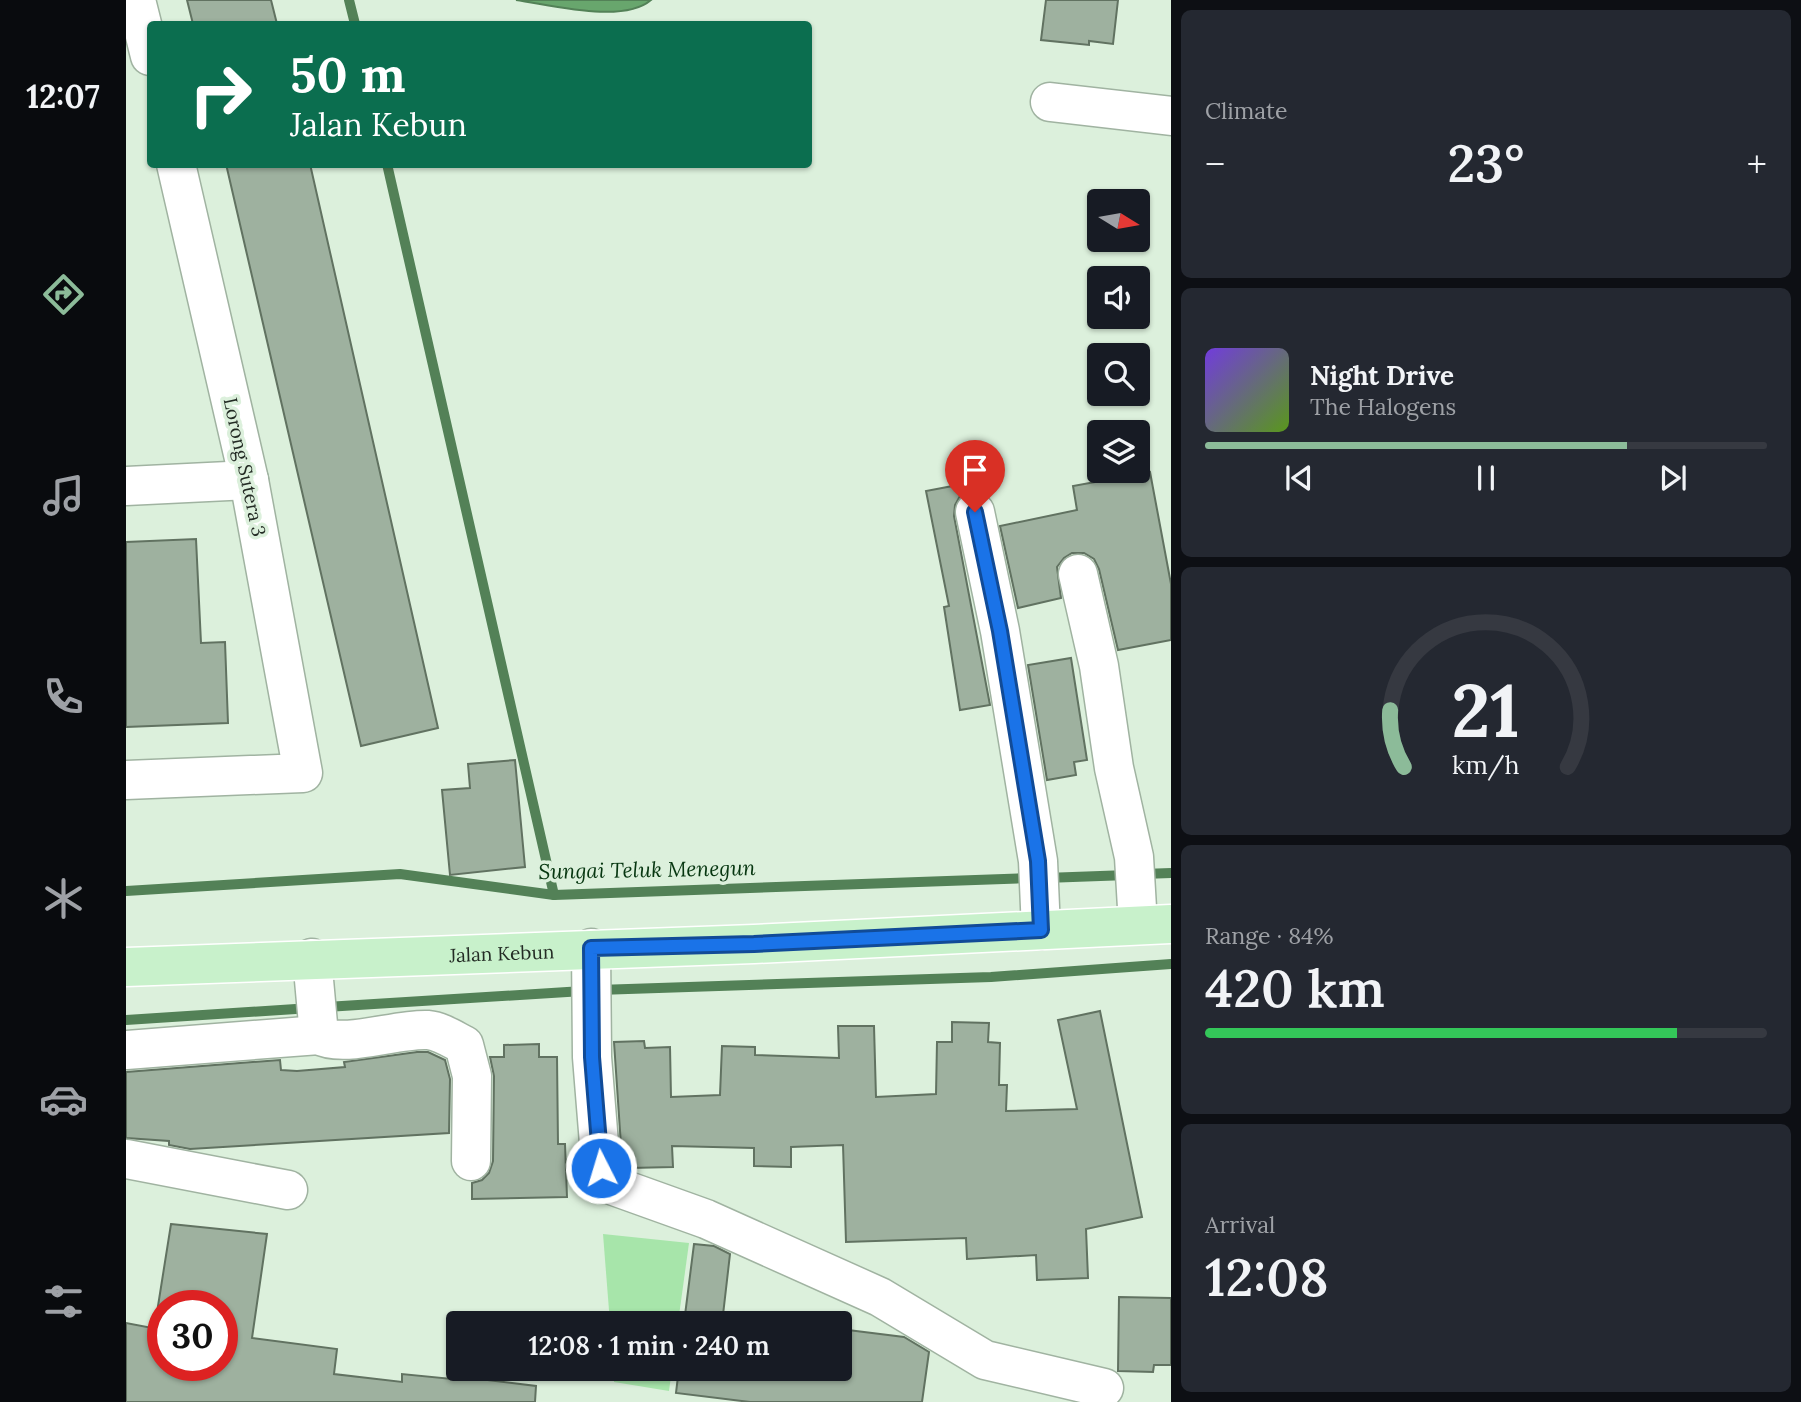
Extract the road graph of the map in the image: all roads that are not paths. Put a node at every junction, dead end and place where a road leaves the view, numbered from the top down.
1 (136, 0) edge
2 (141, 50) edge
3 (1050, 102) dead end
4 (1171, 116) edge
5 (177, 168) edge
6 (249, 480) junction
7 (126, 486) edge
8 (975, 512) dead end
9 (1077, 574) dead end
10 (126, 780) edge
11 (1154, 925) edge
12 (1041, 930) junction
13 (126, 967) edge
14 (591, 980) junction
15 (316, 1002) junction
16 (126, 1050) edge
17 (126, 1158) edge
18 (471, 1161) dead end
19 (288, 1190) dead end
20 (1104, 1388) dead end

1 - 2 street
3 - 4 street
5 - 6 street, Lorong Sutera 3
6 - 7 street
6 - 10 street, Lorong Sutera 3
8 - 12 street
9 - 11 street
11 - 12 main road, Jalan Kebun
12 - 14 main road, Jalan Kebun
13 - 15 main road, Jalan Kebun
14 - 15 main road, Jalan Kebun
14 - 20 street
15 - 16 street
15 - 18 street
17 - 19 street

